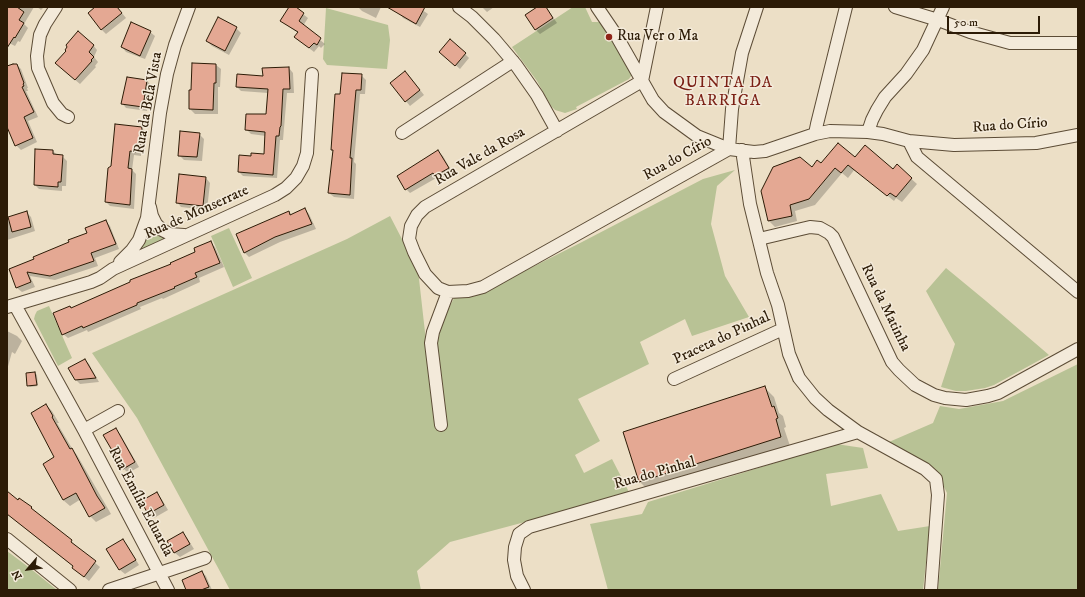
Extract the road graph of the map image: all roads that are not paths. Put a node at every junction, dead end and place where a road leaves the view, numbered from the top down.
1 (56, 7) edge
2 (459, 7) edge
3 (597, 7) edge
4 (657, 7) edge
5 (757, 7) edge
6 (846, 7) edge
7 (895, 7) edge
8 (943, 7) edge
9 (187, 10) edge
10 (938, 20) junction
11 (1078, 43) edge
12 (512, 61) junction
13 (312, 74) dead end
14 (642, 81) junction
15 (68, 117) dead end
16 (557, 131) junction
17 (868, 132) junction
18 (402, 133) dead end
19 (815, 134) junction
20 (1078, 135) edge
21 (909, 141) junction
22 (735, 150) junction
23 (150, 206) junction
24 (189, 234) junction
25 (758, 239) junction
26 (113, 269) junction
27 (448, 292) junction
28 (1078, 292) edge
29 (11, 306) edge
30 (783, 329) junction
31 (1078, 349) edge
32 (674, 379) dead end
33 (118, 411) dead end
34 (441, 425) dead end
35 (84, 430) junction
36 (858, 432) junction
37 (7, 539) edge
38 (205, 558) dead end
39 (159, 573) junction
40 (70, 590) edge
41 (109, 590) edge
42 (168, 590) edge
43 (524, 590) edge
44 (931, 590) edge

1 - 15 street
2 - 12 street
3 - 14 street
4 - 14 street
5 - 22 street
6 - 19 street
7 - 10 street
8 - 10 street
9 - 23 street, Rua da Bela Vista
10 - 11 street
10 - 17 street
12 - 16 street
12 - 18 street
13 - 24 street, Rua de Monserrate
14 - 16 street, Rua Vale da Rosa
14 - 22 street
16 - 27 street, Rua Vale da Rosa
17 - 19 street, Rua do Círio
17 - 21 street, Rua do Círio
19 - 22 street, Rua do Círio
20 - 21 street, Rua do Círio
21 - 28 street
22 - 25 street
22 - 27 street, Rua do Círio
23 - 24 street
23 - 26 street, Rua da Bela Vista
24 - 26 street, Rua de Monserrate
25 - 30 street
25 - 31 street, Rua da Matinha
26 - 29 street, Rua de Monserrate
27 - 34 street
29 - 35 street, Rua Emília Eduarda
30 - 32 street, Praceta do Pinhal
30 - 36 street
33 - 35 street
35 - 39 street, Rua Emília Eduarda
36 - 43 street, Rua do Pinhal
36 - 44 street
37 - 40 street
38 - 39 street
39 - 41 street
39 - 42 street, Rua Emília Eduarda

